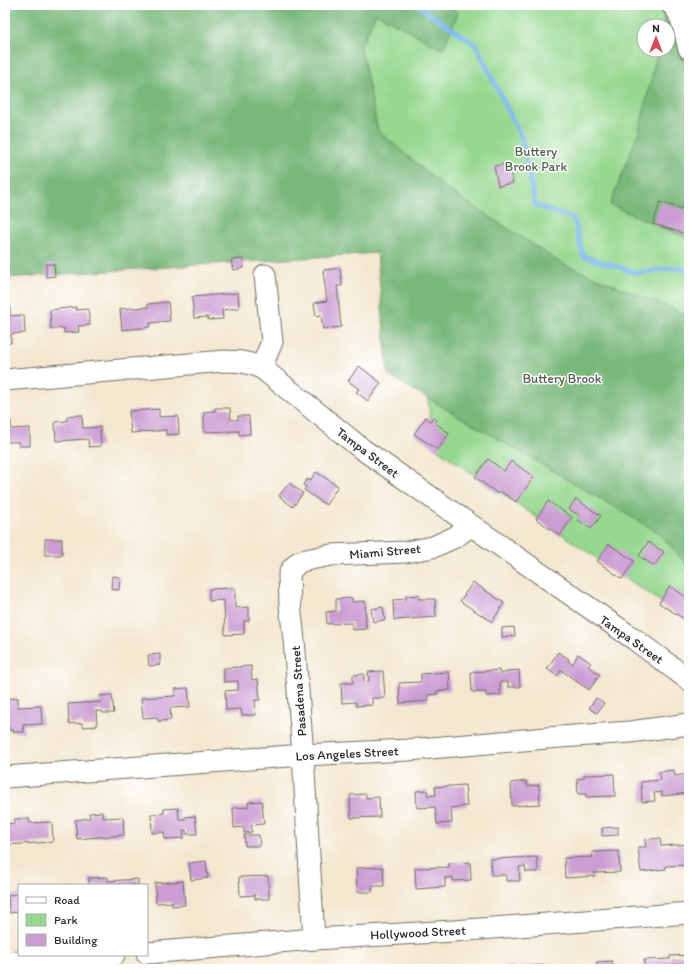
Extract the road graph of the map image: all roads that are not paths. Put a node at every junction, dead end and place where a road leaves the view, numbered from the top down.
1 (672, 5) edge
2 (689, 49) edge
3 (264, 275) dead end
4 (261, 368) junction
5 (5, 380) edge
6 (471, 526) junction
7 (296, 565) joint
8 (689, 680) edge
9 (689, 724) edge
10 (303, 755) junction
11 (5, 777) edge
12 (689, 913) edge
13 (314, 939) junction
14 (148, 953) edge
15 (100, 956) edge
16 (5, 963) edge

1 - 2 street
3 - 4 street
4 - 5 street, Tampa Street
4 - 6 street, Tampa Street
6 - 7 street, Miami Street
6 - 8 street, Tampa Street
7 - 10 street, Pasadena Street
9 - 10 street, Los Angeles Street
10 - 11 street, Los Angeles Street
10 - 13 street, Pasadena Street
12 - 13 street, Hollywood Street
13 - 14 street, Hollywood Street
15 - 16 street

